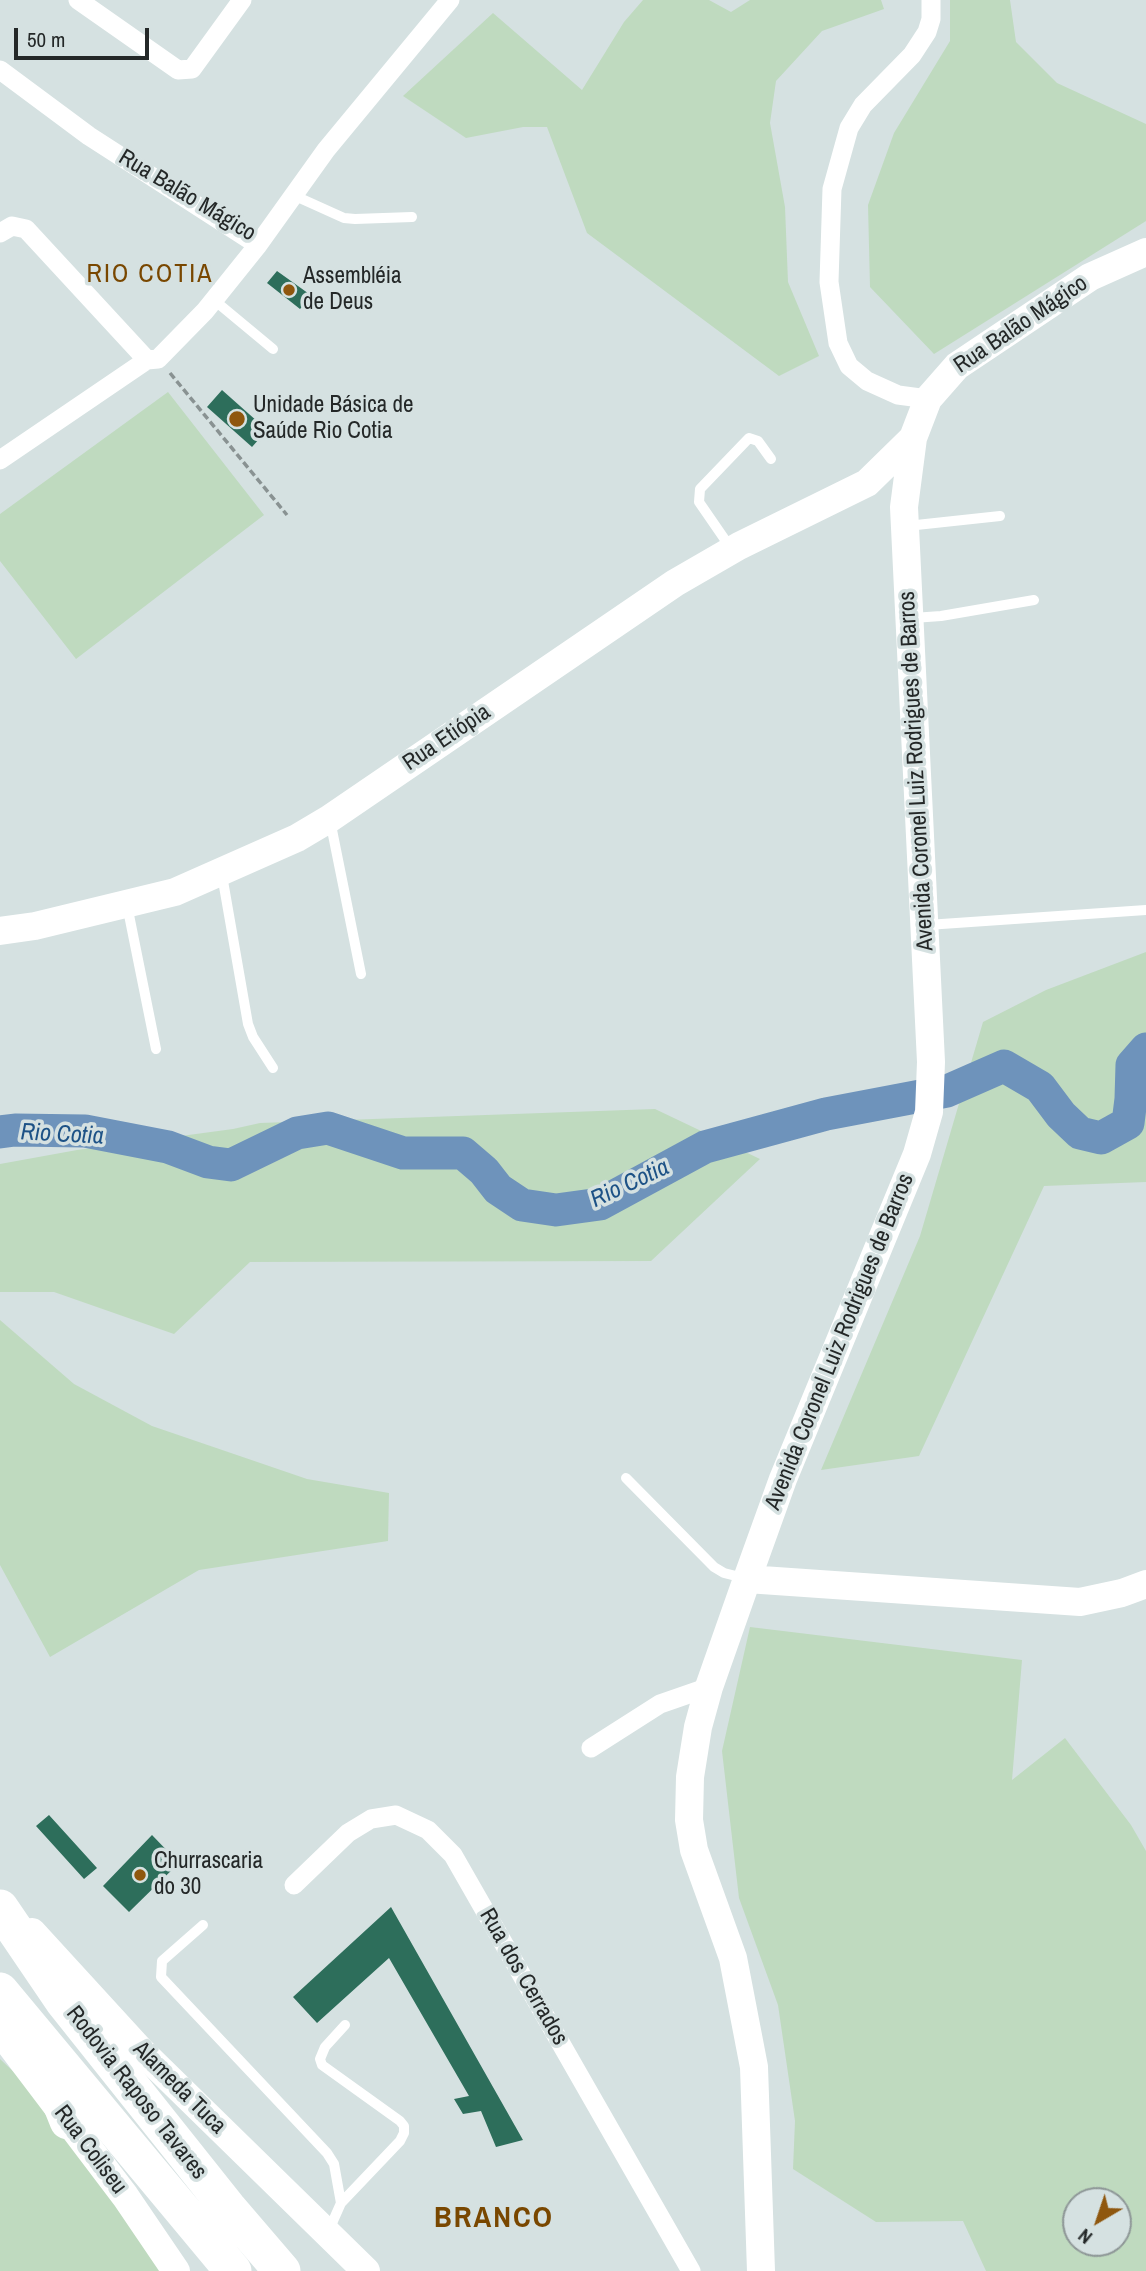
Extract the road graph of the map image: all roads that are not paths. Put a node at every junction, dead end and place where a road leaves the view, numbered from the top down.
1 (242, 0) edge
2 (450, 0) edge
3 (931, 0) edge
4 (80, 1) edge
5 (0, 71) edge
6 (293, 195) junction
7 (412, 217) dead end
8 (0, 233) edge
9 (258, 245) junction
10 (1146, 252) edge
11 (214, 300) junction
12 (273, 349) dead end
13 (153, 360) junction
14 (928, 399) junction
15 (913, 438) junction
16 (771, 459) dead end
17 (0, 460) edge
18 (867, 484) junction
19 (1000, 516) dead end
20 (904, 517) junction
21 (732, 550) junction
22 (1034, 600) dead end
23 (909, 619) junction
24 (329, 819) junction
25 (221, 871) junction
26 (127, 904) junction
27 (1146, 910) edge
28 (924, 926) junction
29 (0, 931) edge
30 (361, 974) dead end
31 (156, 1049) dead end
32 (273, 1068) dead end
33 (626, 1478) dead end
34 (747, 1579) junction
35 (1146, 1584) edge
36 (709, 1687) junction
37 (591, 1748) dead end
38 (295, 1885) dead end
39 (0, 1897) edge
40 (0, 1908) edge
41 (203, 1925) dead end
42 (0, 1990) edge
43 (345, 2025) dead end
44 (15, 2030) edge
45 (68, 2121) joint
46 (341, 2203) junction
47 (328, 2234) junction
48 (176, 2271) edge
49 (233, 2271) edge
50 (282, 2271) edge
51 (366, 2271) edge
52 (691, 2271) edge
53 (761, 2271) edge

1 - 4 street
2 - 6 street, Rua Balão Mágico
3 - 14 street
5 - 9 street, Rua Balão Mágico
6 - 7 lane
6 - 9 street, Rua Balão Mágico
8 - 13 street
9 - 11 street
10 - 14 street, Rua Balão Mágico
11 - 12 lane
11 - 13 street
13 - 17 street
14 - 15 street, Avenida Coronel Luiz Rodrigues de Barros
15 - 18 street, Rua Etiópia
15 - 20 street, Avenida Coronel Luiz Rodrigues de Barros
16 - 21 lane
18 - 20 street
18 - 21 street, Rua Etiópia
19 - 20 lane
20 - 23 street, Avenida Coronel Luiz Rodrigues de Barros
21 - 24 street, Rua Etiópia
22 - 23 lane
23 - 28 street, Avenida Coronel Luiz Rodrigues de Barros
24 - 25 street, Rua Etiópia
24 - 30 lane
25 - 26 street, Rua Etiópia
25 - 32 lane
26 - 29 street, Rua Etiópia
26 - 31 lane
27 - 28 lane
28 - 34 street, Avenida Coronel Luiz Rodrigues de Barros
33 - 34 lane
34 - 35 street
34 - 36 street, Avenida Coronel Luiz Rodrigues de Barros
36 - 37 street
36 - 53 street, Avenida Coronel Luiz Rodrigues de Barros
38 - 52 street, Rua dos Cerrados
39 - 47 street, Alameda Tuca
40 - 50 highway, Rodovia Raposo Tavares
41 - 46 lane
42 - 44 highway, Rodovia Raposo Tavares
43 - 46 lane
44 - 45 highway
44 - 49 highway, Rodovia Raposo Tavares
45 - 48 street, Rua Coliseu
46 - 47 lane
47 - 51 street, Alameda Tuca

